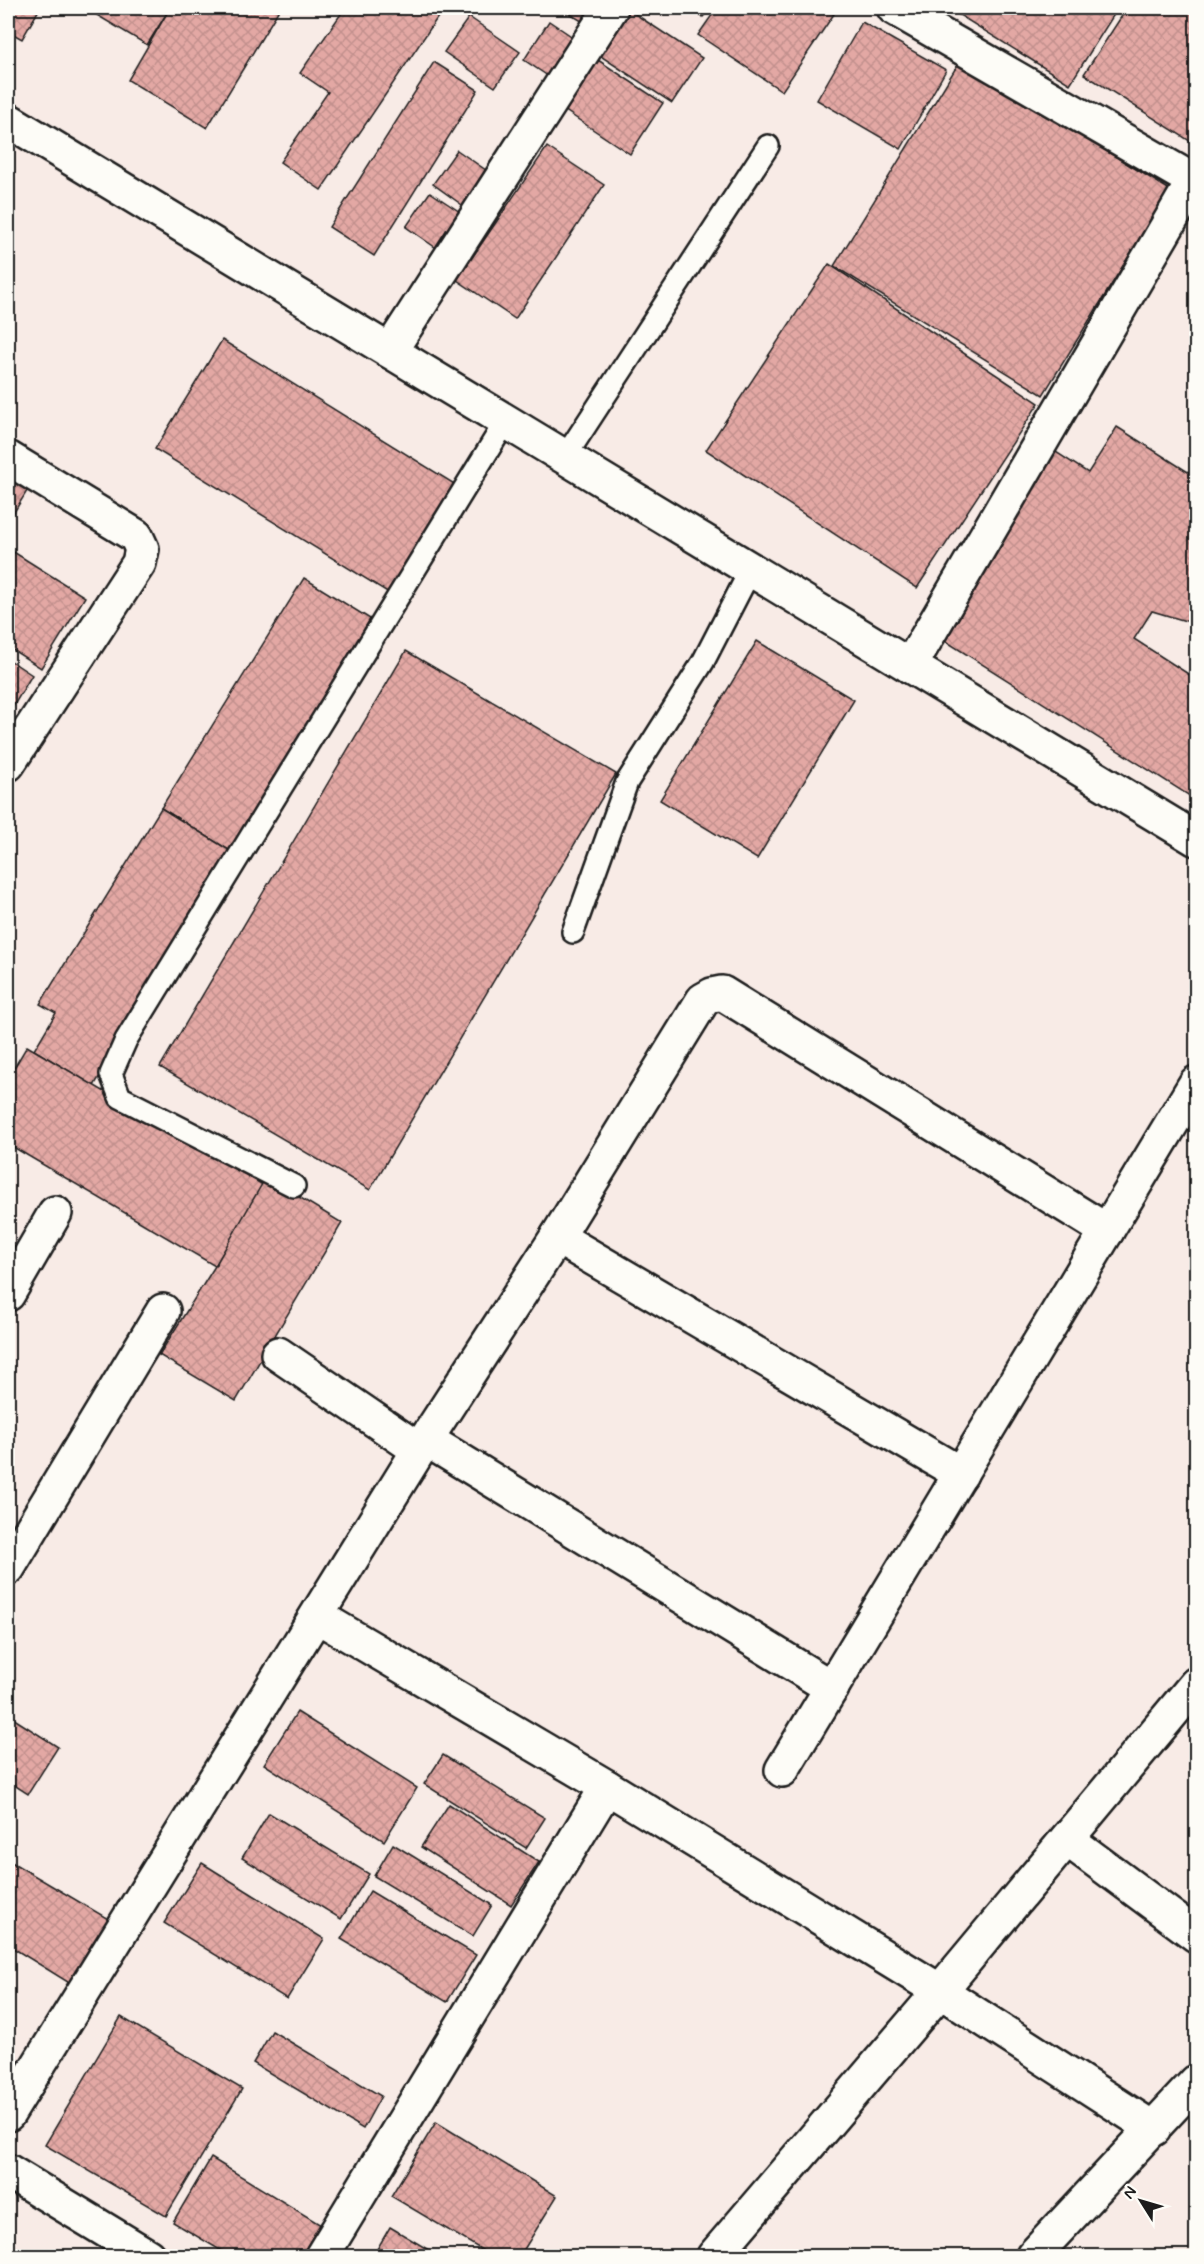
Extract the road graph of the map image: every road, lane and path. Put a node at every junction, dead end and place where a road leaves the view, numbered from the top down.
1 (611, 8) edge
2 (894, 8) edge
3 (8, 120) edge
4 (768, 146) dead end
5 (1196, 180) edge
6 (390, 351) junction
7 (506, 421) junction
8 (565, 457) junction
9 (8, 458) edge
10 (751, 570) junction
11 (910, 666) junction
12 (8, 764) edge
13 (1197, 839) edge
14 (573, 932) dead end
15 (1197, 1083) edge
16 (294, 1186) dead end
17 (55, 1213) dead end
18 (1107, 1231) junction
19 (556, 1237) junction
20 (8, 1294) edge
21 (163, 1311) dead end
22 (278, 1354) dead end
23 (423, 1445) junction
24 (961, 1474) junction
25 (8, 1569) edge
26 (317, 1616) junction
27 (1197, 1684) edge
28 (832, 1688) junction
29 (782, 1770) dead end
30 (607, 1787) junction
31 (1067, 1839) junction
32 (1197, 1935) edge
33 (940, 1991) junction
34 (1197, 2082) edge
35 (8, 2114) edge
36 (1154, 2128) junction
37 (8, 2171) edge
38 (148, 2256) edge
39 (322, 2256) edge
40 (714, 2256) edge
41 (1034, 2256) edge

1 - 6 street
2 - 5 street
3 - 6 street
4 - 8 lane
5 - 11 street
6 - 7 street
7 - 8 street
7 - 16 lane
8 - 10 street
9 - 12 street
10 - 11 street
10 - 14 lane
11 - 13 street
15 - 18 street
17 - 20 street
18 - 19 street
18 - 24 street
19 - 23 street
19 - 24 street
21 - 25 street
22 - 23 street
23 - 26 street
23 - 28 street
24 - 28 street
26 - 30 street
26 - 35 street
27 - 31 street
28 - 29 street
30 - 33 street
30 - 39 street
31 - 32 street
31 - 33 street
33 - 36 street
33 - 40 street
34 - 36 street
36 - 41 street
37 - 38 street

